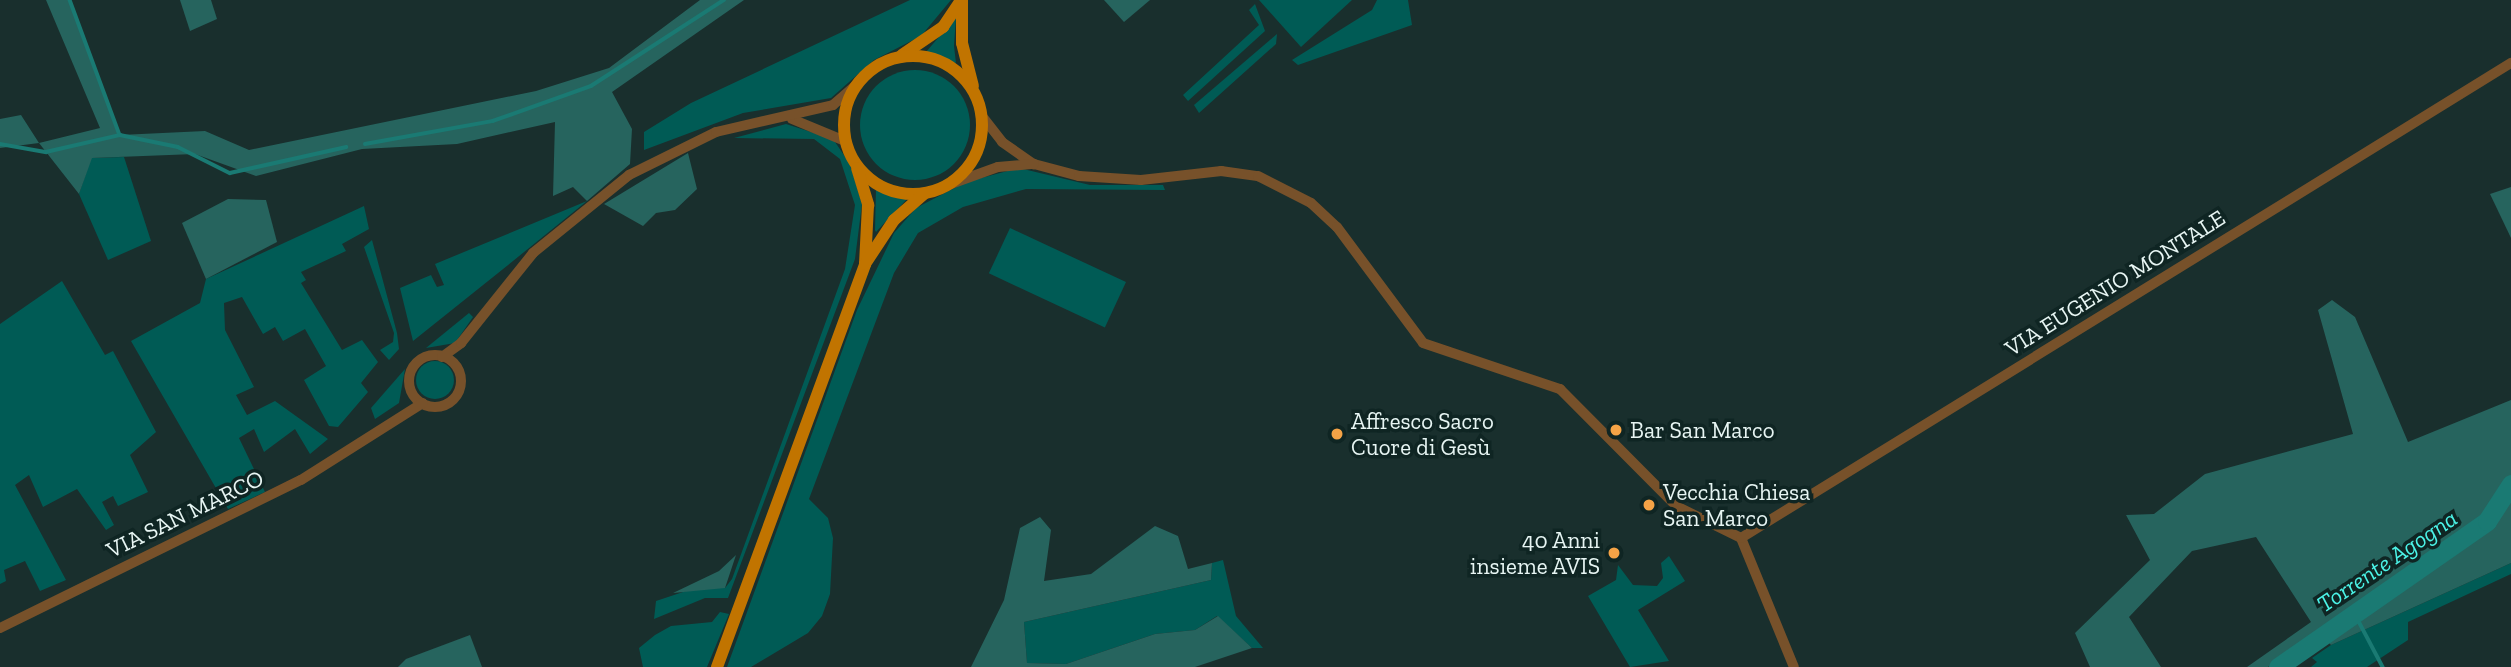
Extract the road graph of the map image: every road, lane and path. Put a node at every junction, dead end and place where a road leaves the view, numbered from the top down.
1 (961, 0) edge
2 (902, 55) junction
3 (2511, 63) edge
4 (855, 86) junction
5 (974, 90) junction
6 (982, 116) junction
7 (789, 118) junction
8 (845, 141) junction
9 (1034, 164) junction
10 (856, 166) junction
11 (948, 185) junction
12 (924, 194) junction
13 (865, 264) junction
14 (461, 343) junction
15 (442, 356) junction
16 (457, 368) junction
17 (410, 386) junction
18 (423, 404) junction
19 (381, 427) junction
20 (1741, 538) junction
21 (0, 628) edge
22 (717, 667) edge
23 (1794, 667) edge

1 - 2 main road
1 - 5 main road
2 - 4 main road
2 - 5 main road
3 - 20 street, VIA EUGENIO MONTALE
4 - 7 street
4 - 8 main road
5 - 6 main road
6 - 9 street
6 - 11 main road
7 - 8 street
7 - 14 street
8 - 10 main road
9 - 11 street
9 - 20 street
10 - 12 main road
10 - 13 main road
11 - 12 main road
12 - 13 main road
13 - 22 main road
14 - 15 street
14 - 16 street
15 - 16 street
15 - 17 street
16 - 18 street
17 - 18 street
17 - 19 street, VIA SAN MARCO
18 - 19 street, VIA SAN MARCO
19 - 21 street, VIA SAN MARCO
20 - 23 street

